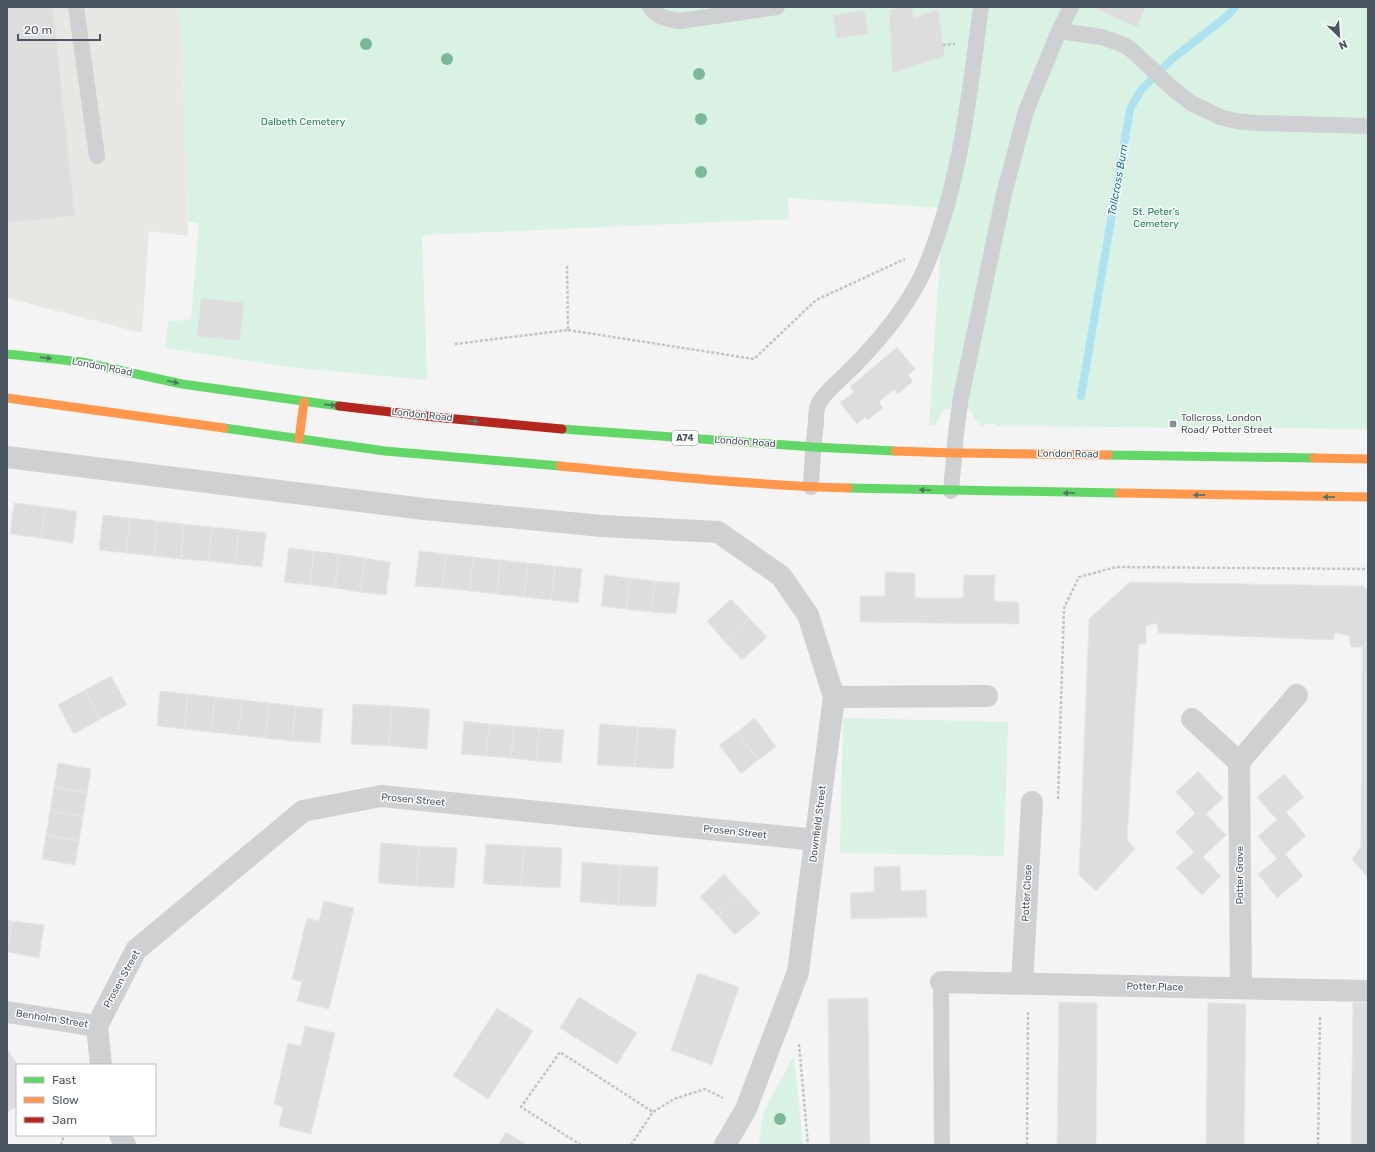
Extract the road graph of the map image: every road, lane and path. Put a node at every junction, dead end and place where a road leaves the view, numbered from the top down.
1 (76, 7) edge
2 (650, 7) edge
3 (777, 7) edge
4 (981, 7) edge
5 (1071, 7) edge
6 (1059, 31) junction
7 (1368, 126) edge
8 (97, 156) dead end
9 (927, 261) junction
10 (567, 264) dead end
11 (568, 330) junction
12 (455, 344) dead end
13 (7, 354) edge
14 (7, 398) edge
15 (304, 402) junction
16 (299, 439) junction
17 (813, 447) junction
18 (954, 453) junction
19 (7, 457) edge
20 (1368, 459) edge
21 (811, 487) junction
22 (951, 491) junction
23 (1368, 497) edge
24 (1368, 569) edge
25 (1297, 695) dead end
26 (987, 696) dead end
27 (834, 697) junction
28 (1192, 719) dead end
29 (1239, 762) junction
30 (1032, 802) joint
31 (816, 840) junction
32 (941, 982) joint
33 (1025, 984) junction
34 (1241, 988) junction
35 (1320, 990) junction
36 (1368, 991) edge
37 (7, 1012) edge
38 (97, 1026) junction
39 (798, 1038) dead end
40 (101, 1064) edge
41 (746, 1109) junction
42 (653, 1112) junction
43 (120, 1136) edge
44 (125, 1145) edge
45 (581, 1145) edge
46 (631, 1145) edge
47 (725, 1145) edge
48 (808, 1145) edge
49 (942, 1145) edge
50 (1027, 1145) edge
51 (1318, 1145) edge

1 - 8 lane
2 - 3 lane
4 - 9 lane
5 - 6 lane
6 - 7 lane
6 - 18 lane
9 - 11 path
9 - 17 lane
10 - 11 path
11 - 12 path
13 -> 15 main road, London Road / A74
14 - 16 main road
15 - 16 main road
15 -> 17 main road, London Road / A74
16 - 21 main road
17 - 18 main road, London Road / A74
17 - 21 lane
18 - 20 main road, London Road / A74
18 - 22 lane
19 - 27 street, Downfield Street
22 -> 21 main road
23 -> 22 main road
24 - 30 path
25 - 29 street
26 - 27 street
27 - 31 street, Downfield Street
28 - 29 street
29 - 34 street, Potter Grove
30 - 33 street, Potter Close
31 - 38 street, Prosen Street
31 - 41 street, Downfield Street
32 - 33 street, Potter Place
32 - 49 lane
33 - 34 street, Potter Place
33 - 50 path
34 - 35 street, Potter Place
35 - 36 street, Potter Place
35 - 51 path
37 - 38 street, Benholm Street
38 - 40 street
39 - 48 path
41 - 42 path
41 - 47 street, Downfield Street
42 - 45 path
42 - 46 path
43 - 44 street

